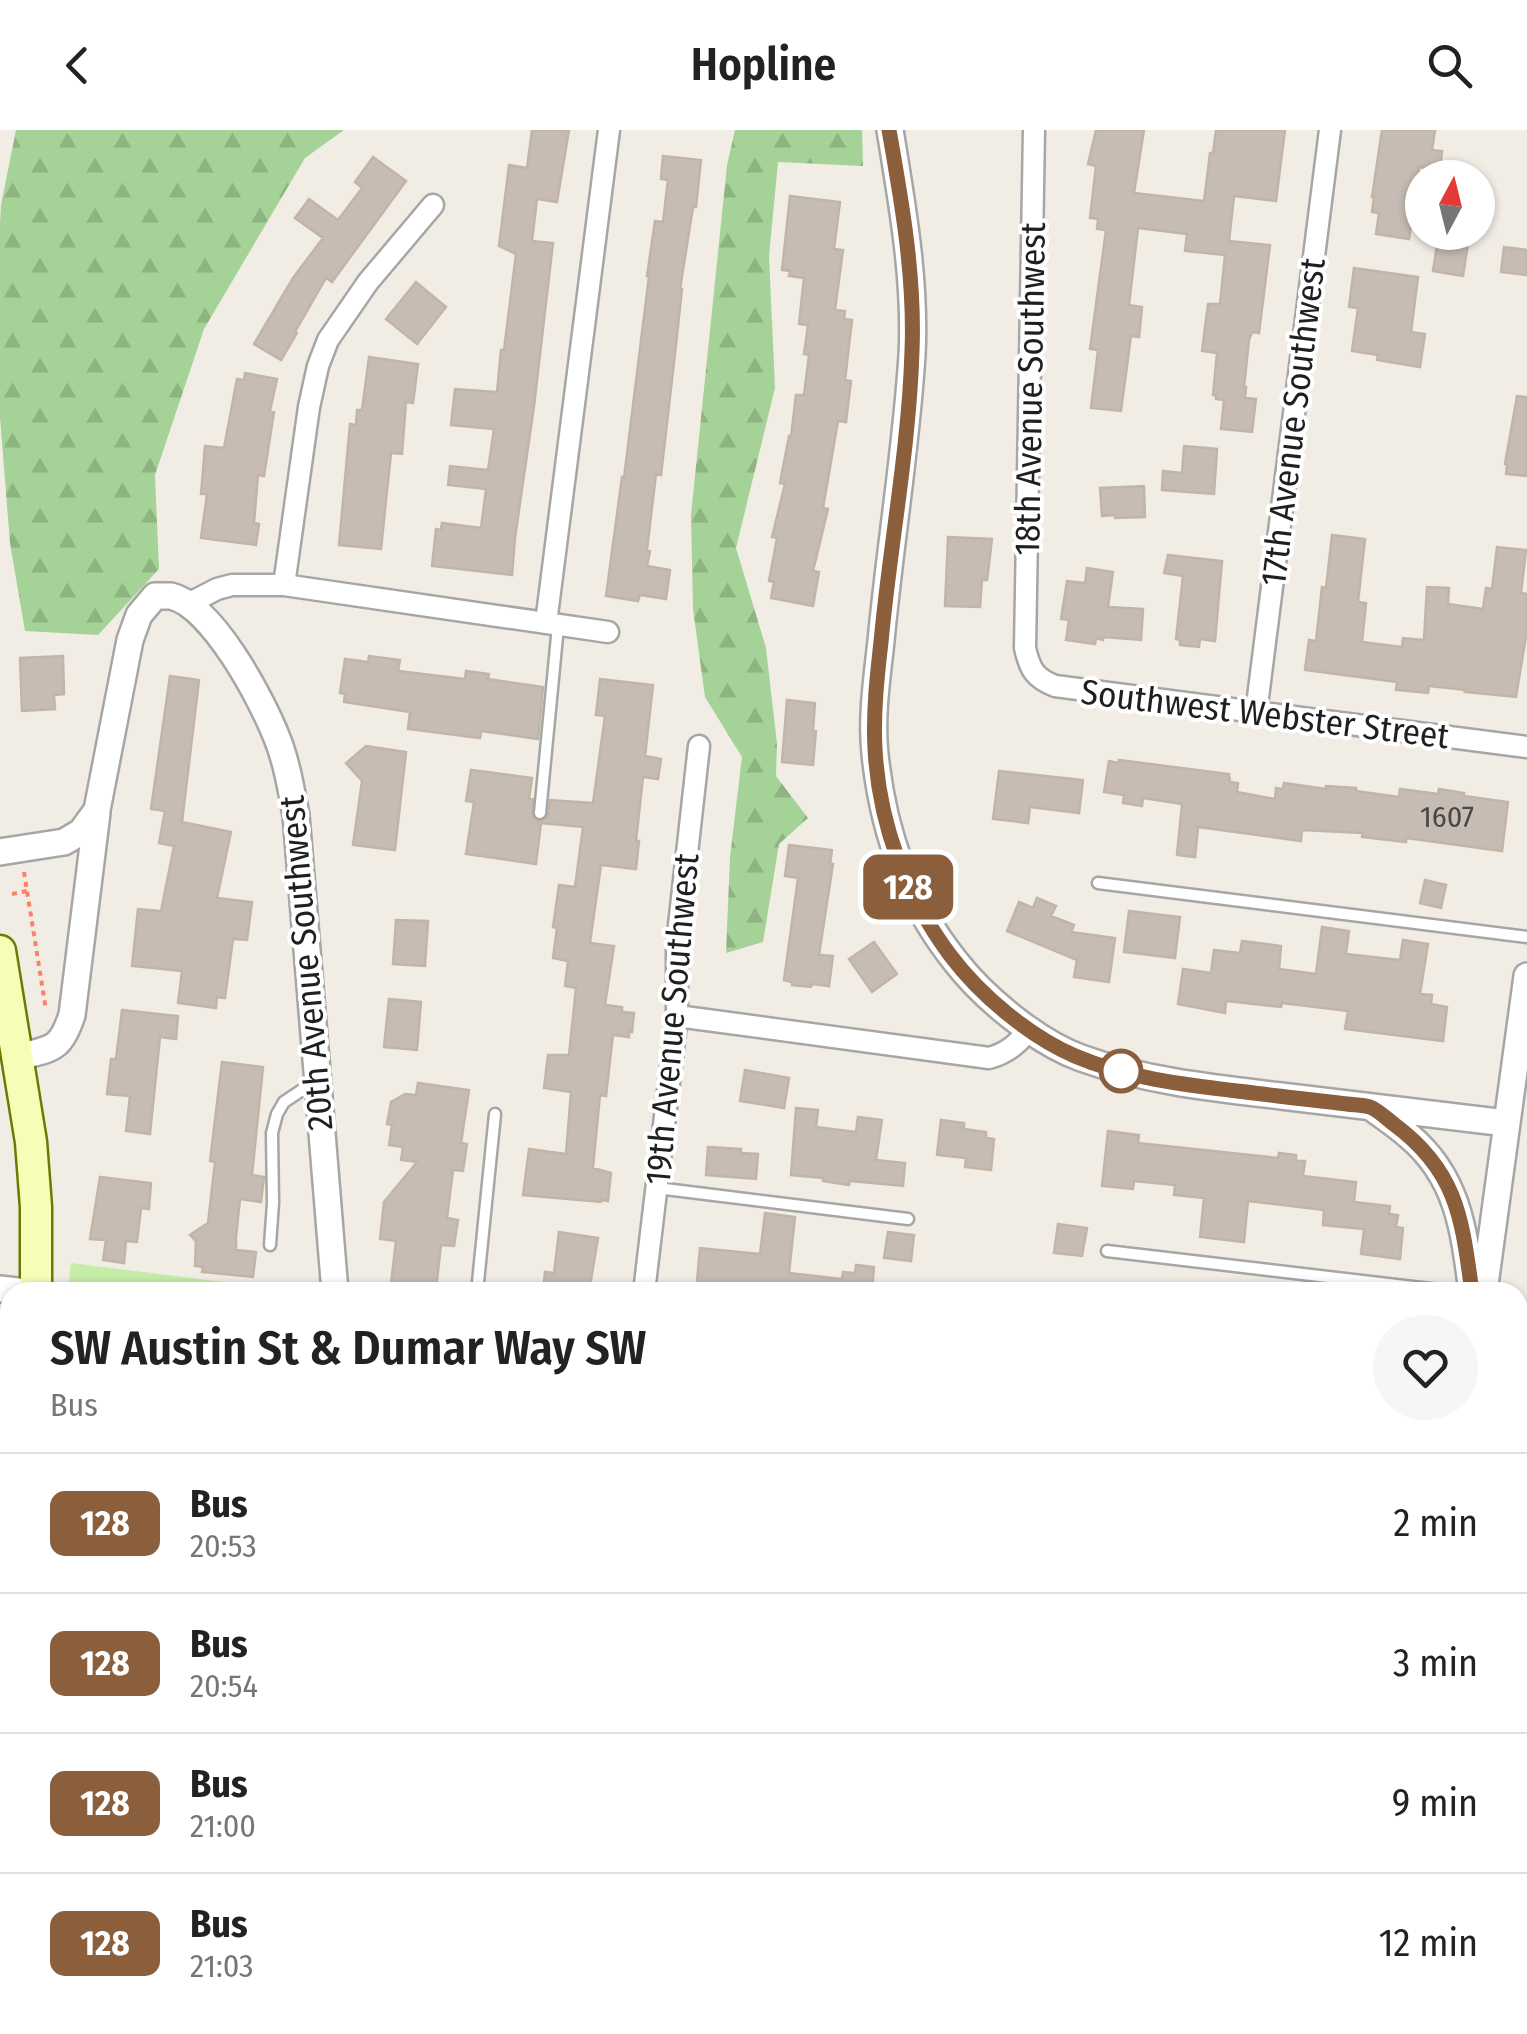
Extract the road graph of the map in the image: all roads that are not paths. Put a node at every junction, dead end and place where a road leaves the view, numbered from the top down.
1 (609, 130) edge
2 (890, 130) edge
3 (1034, 130) edge
4 (1330, 130) edge
5 (433, 205) dead end
6 (284, 585) junction
7 (188, 604) junction
8 (552, 624) junction
9 (608, 632) dead end
10 (1025, 648) joint
11 (1256, 714) junction
12 (698, 746) dead end
13 (1527, 748) edge
14 (97, 810) junction
15 (540, 813) dead end
16 (0, 852) edge
17 (1098, 884) dead end
18 (1527, 937) edge
19 (0, 951) edge
20 (1527, 976) edge
21 (677, 1016) junction
22 (1030, 1029) junction
23 (18, 1058) junction
24 (318, 1080) junction
25 (1371, 1107) junction
26 (495, 1114) dead end
27 (1506, 1122) junction
28 (656, 1188) junction
29 (908, 1220) dead end
30 (270, 1245) dead end
31 (1107, 1251) dead end
32 (36, 1282) edge
33 (334, 1282) edge
34 (478, 1282) edge
35 (645, 1282) edge
36 (1371, 1282) edge
37 (1471, 1282) edge
38 (1485, 1282) edge

1 - 8 street
2 - 22 street
3 - 10 street, 18th Avenue Southwest
4 - 11 street, 17th Avenue Southwest
5 - 6 street
6 - 7 street
6 - 8 street
7 - 14 street
7 - 24 street, 20th Avenue Southwest
8 - 9 street
8 - 15 lane
10 - 11 street, Southwest Webster Street
11 - 13 street, Southwest Webster Street
12 - 21 street, 19th Avenue Southwest
14 - 16 street
14 - 23 street
17 - 18 lane
19 - 23 main road
20 - 27 street
21 - 22 street
21 - 28 street, 19th Avenue Southwest
22 - 25 street
23 - 32 main road
24 - 30 lane
24 - 33 street, 20th Avenue Southwest
25 - 27 street
25 - 37 street
26 - 34 lane
27 - 38 street
28 - 29 lane
28 - 35 street, 19th Avenue Southwest
31 - 36 lane

